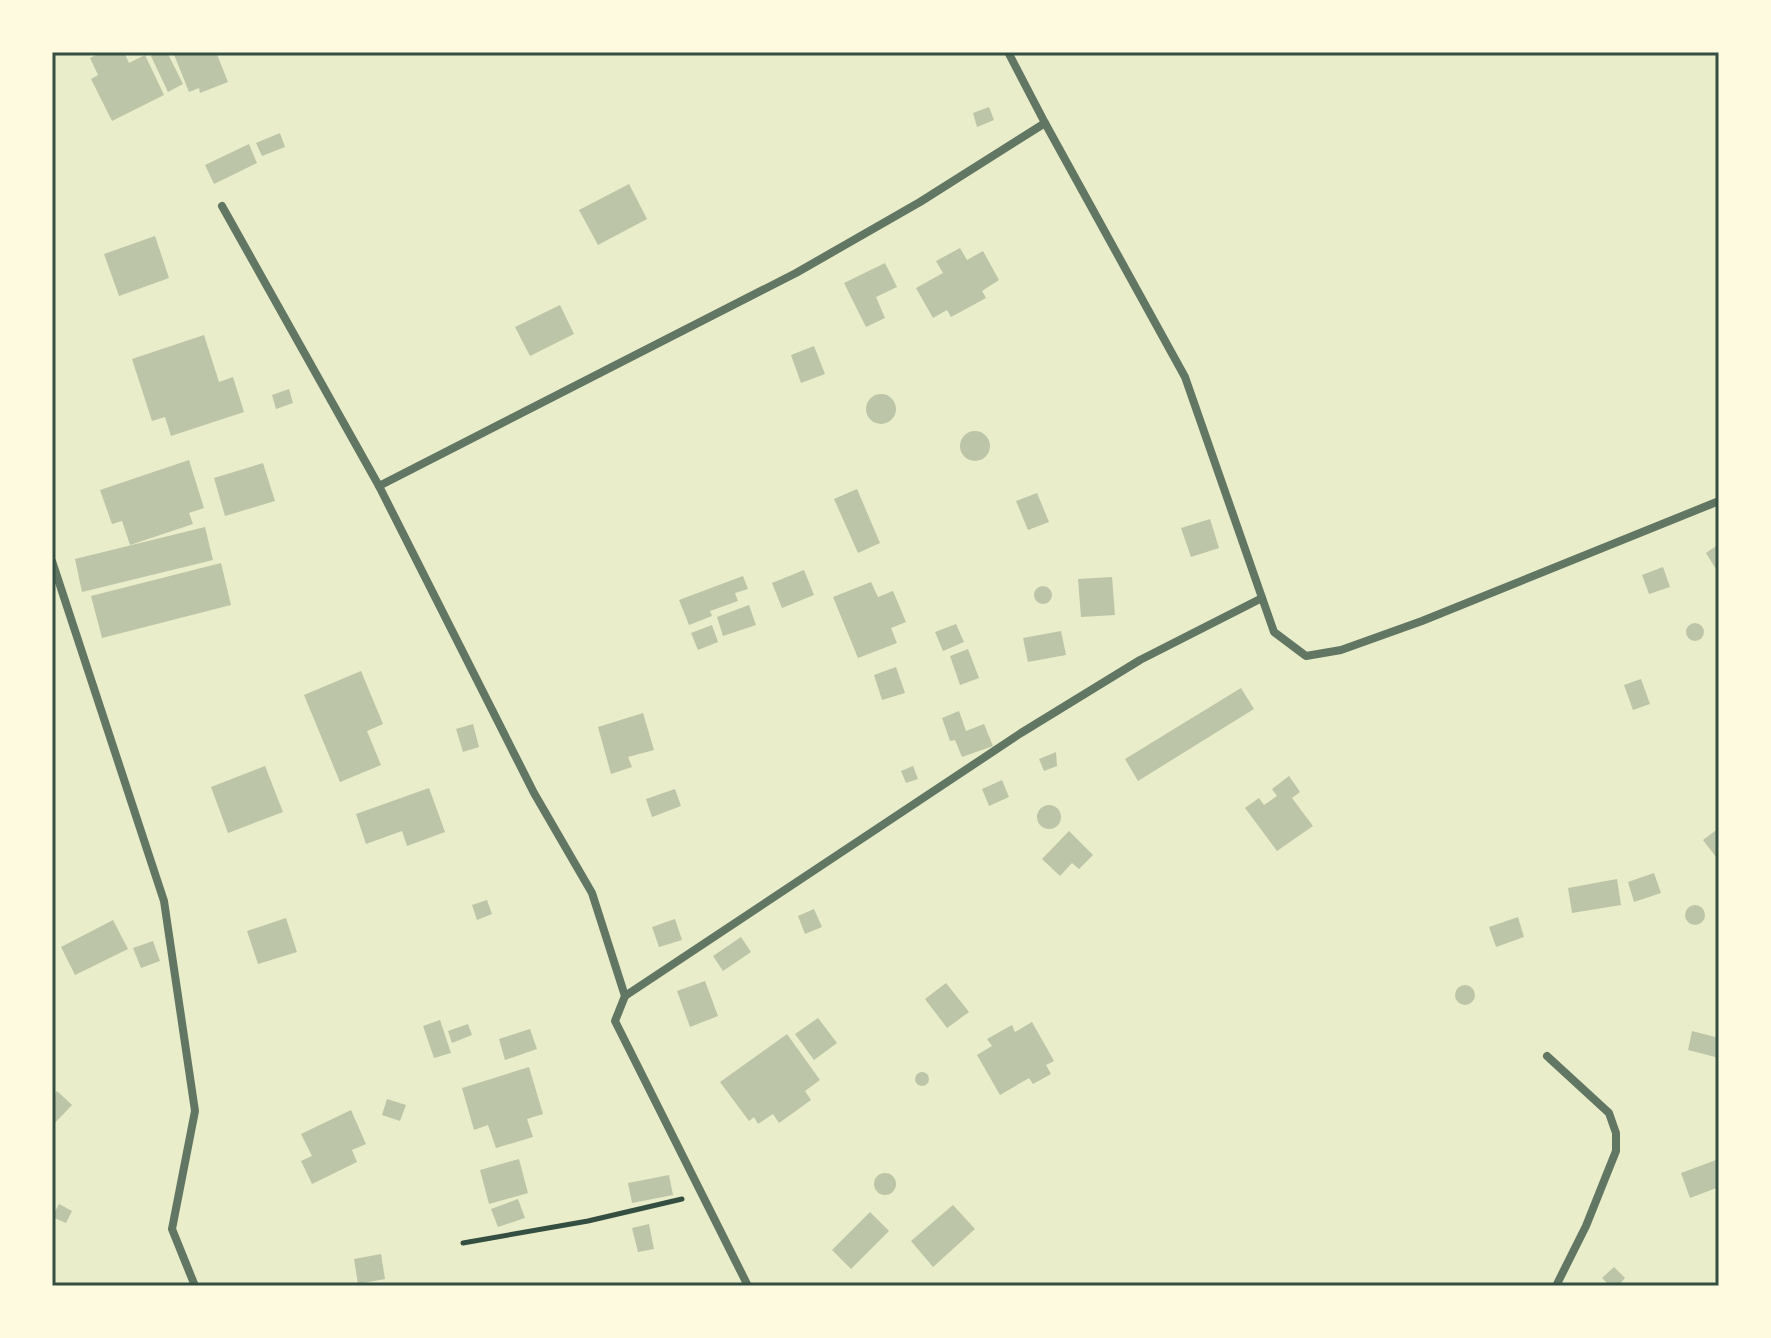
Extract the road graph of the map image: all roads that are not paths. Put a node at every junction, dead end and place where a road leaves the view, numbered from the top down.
1 (1008, 52) edge
2 (1045, 123) junction
3 (222, 206) dead end
4 (379, 486) junction
5 (1719, 501) edge
6 (52, 561) edge
7 (1262, 598) junction
8 (625, 996) junction
9 (1547, 1056) dead end
10 (195, 1286) edge
11 (748, 1286) edge
12 (1556, 1286) edge

1 - 2 street
2 - 4 street
2 - 7 street
3 - 4 street
4 - 8 street
5 - 7 street
6 - 10 street
7 - 8 street
8 - 11 street
9 - 12 street

